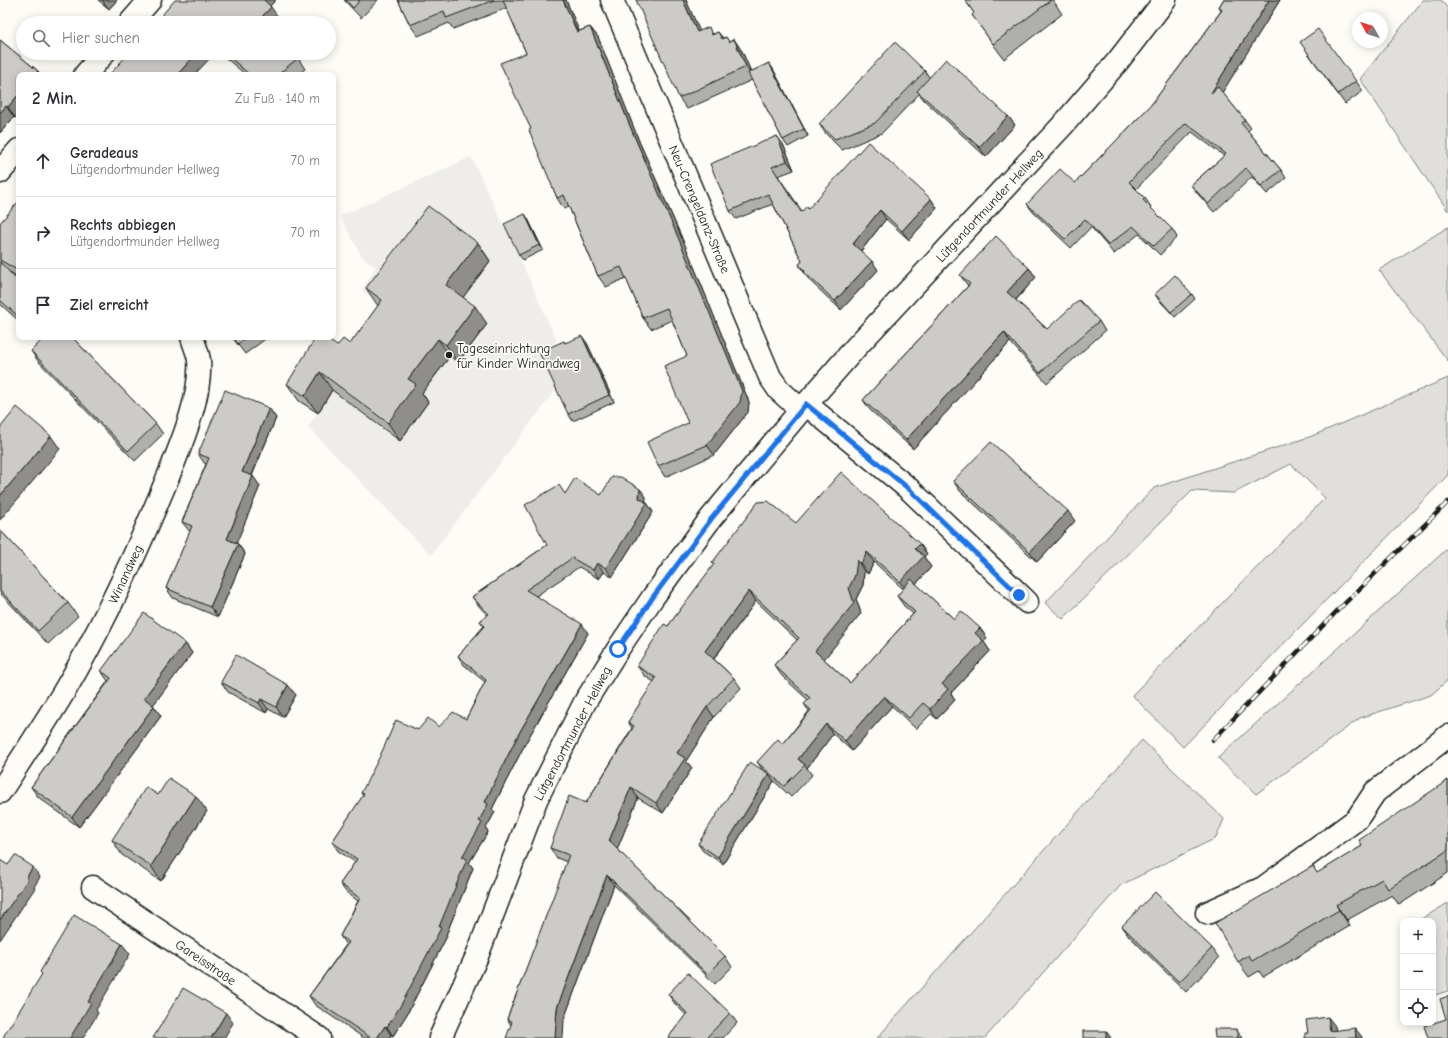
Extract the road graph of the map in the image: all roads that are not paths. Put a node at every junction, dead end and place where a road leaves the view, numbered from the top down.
1 (150, 0) edge
2 (612, 0) edge
3 (1165, 0) edge
4 (136, 16) edge
5 (98, 60) edge
6 (88, 72) edge
7 (16, 155) edge
8 (0, 172) edge
9 (193, 340) edge
10 (804, 407) junction
11 (1027, 602) dead end
12 (1448, 736) edge
13 (0, 792) edge
14 (93, 887) dead end
15 (1207, 913) dead end
16 (318, 1038) edge
17 (440, 1038) edge

1 - 4 street
2 - 10 street, Neu-Crengeldanz-Straße
3 - 10 street, Lütgendortmunder Hellweg
5 - 6 street
7 - 8 street
9 - 13 street, Winandweg
10 - 11 street
10 - 17 street, Lütgendortmunder Hellweg
12 - 15 street
14 - 16 street, Gareisstraße

